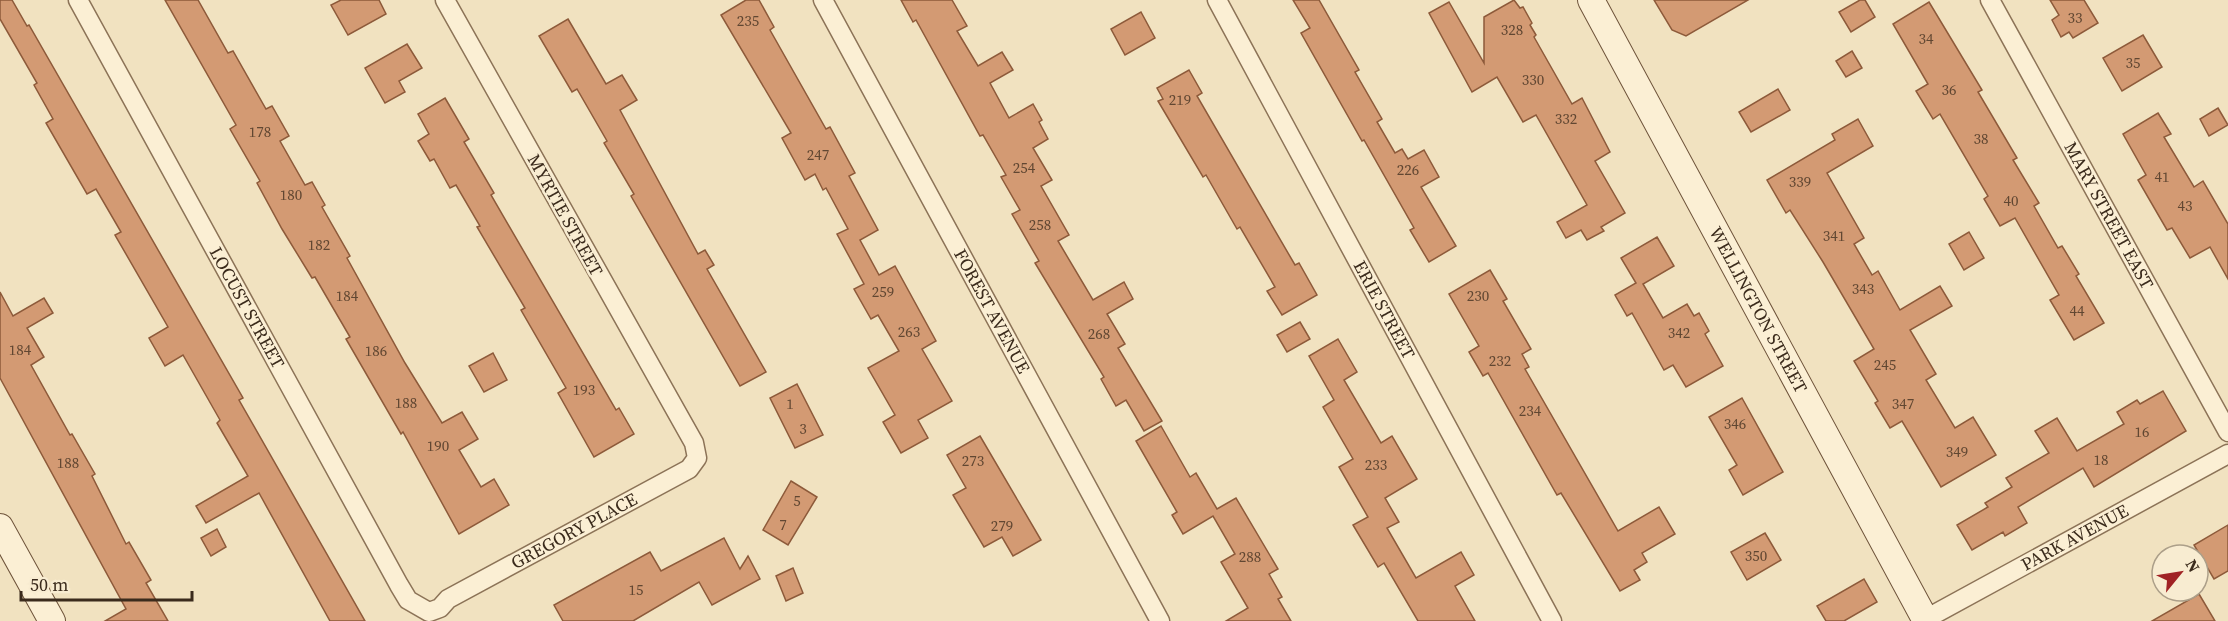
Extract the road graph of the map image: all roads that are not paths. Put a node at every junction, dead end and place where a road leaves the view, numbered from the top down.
1 (78, 0) edge
2 (445, 0) edge
3 (823, 0) edge
4 (1217, 0) edge
5 (1591, 0) edge
6 (1990, 0) edge
7 (685, 430) joint
8 (2228, 432) edge
9 (2228, 454) edge
10 (0, 526) edge
11 (421, 610) joint
12 (1924, 620) edge
13 (52, 621) edge
14 (1161, 621) edge
15 (1552, 621) edge

1 - 11 street, LOCUST STREET
2 - 7 street, MYRTIE STREET
3 - 14 street, FOREST AVENUE
4 - 15 street, ERIE STREET
5 - 12 street, WELLINGTON STREET
6 - 8 street, MARY STREET EAST
7 - 11 street, GREGORY PLACE
9 - 12 street, PARK AVENUE
10 - 13 street

